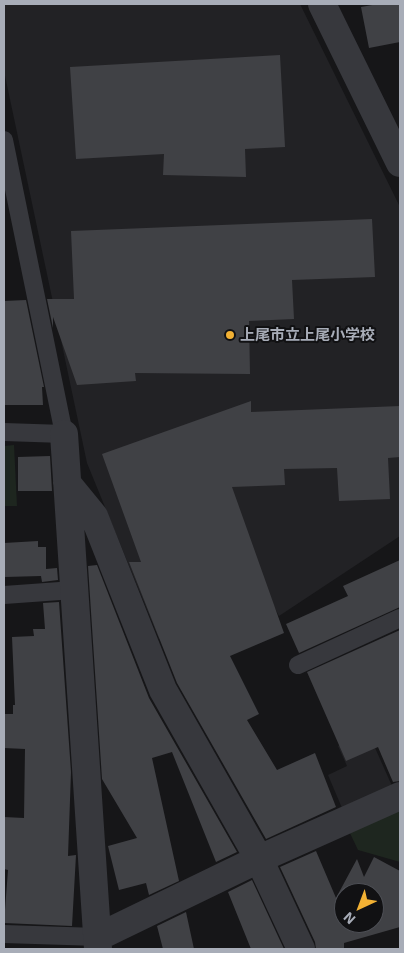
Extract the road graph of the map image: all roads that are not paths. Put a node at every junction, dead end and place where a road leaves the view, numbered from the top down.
1 (322, 4) edge
2 (4, 140) edge
3 (400, 163) edge
4 (4, 432) edge
5 (64, 434) junction
6 (67, 483) junction
7 (74, 590) junction
8 (4, 595) edge
9 (400, 618) edge
10 (298, 665) dead end
11 (400, 796) edge
12 (259, 859) junction
13 (4, 934) edge
14 (98, 943) edge
15 (301, 949) edge

1 - 3 street
2 - 5 lane
4 - 5 lane
5 - 6 street
6 - 7 street
6 - 12 street
7 - 8 lane
7 - 14 street
9 - 10 lane
11 - 12 street
12 - 14 street
12 - 15 street
13 - 14 lane

